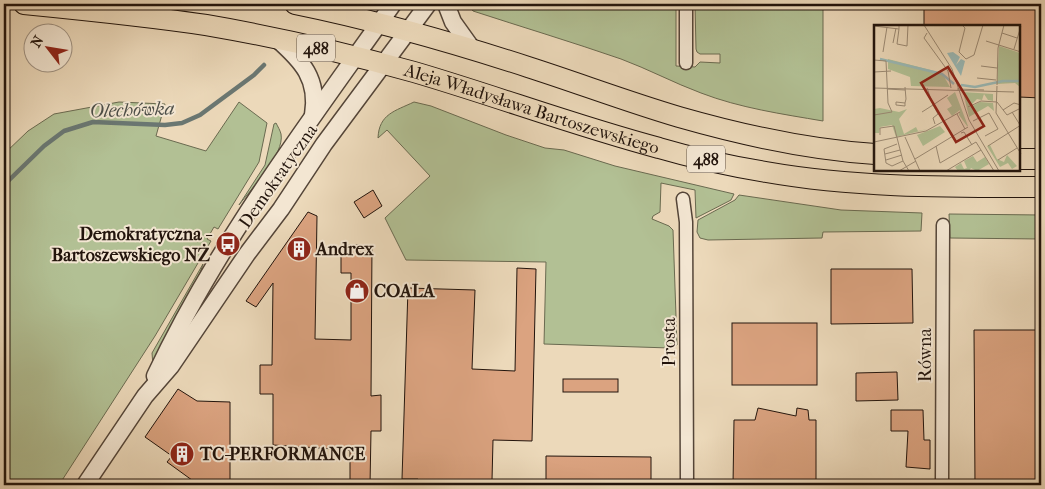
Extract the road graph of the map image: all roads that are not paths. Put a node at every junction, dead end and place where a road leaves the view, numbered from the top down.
1 (24, 4) edge
2 (295, 4) edge
3 (393, 4) edge
4 (428, 4) edge
5 (446, 4) edge
6 (686, 4) edge
7 (380, 23) junction
8 (408, 30) junction
9 (277, 39) junction
10 (474, 50) junction
11 (355, 57) junction
12 (686, 63) dead end
13 (382, 64) junction
14 (313, 115) junction
15 (874, 154) edge
16 (1020, 159) edge
17 (1041, 159) edge
18 (1041, 187) edge
19 (682, 199) dead end
20 (943, 225) dead end
21 (145, 396) junction
22 (85, 485) edge
23 (687, 485) edge
24 (942, 485) edge

1 - 9 main road, Aleja Władysława Bartoszewskiego / 488
2 - 7 main road, Aleja Władysława Bartoszewskiego / 488
3 - 7 street, Demokratyczna
4 - 8 street, Demokratyczna
5 - 10 street
6 - 12 street
7 - 8 main road, Aleja Władysława Bartoszewskiego / 488
7 - 11 street, Demokratyczna
8 - 10 main road, Aleja Władysława Bartoszewskiego / 488
8 - 13 street, Demokratyczna
9 - 11 main road, Aleja Władysława Bartoszewskiego / 488
9 - 14 street
10 - 15 main road, Aleja Władysława Bartoszewskiego / 488
11 - 13 main road, Aleja Władysława Bartoszewskiego / 488
11 - 14 street, Demokratyczna
13 - 18 main road, Aleja Władysława Bartoszewskiego / 488
13 - 21 street, Demokratyczna
14 - 21 street, Demokratyczna
16 - 17 main road
19 - 23 street, Prosta
20 - 24 street, Równa
21 - 22 street, Demokratyczna

